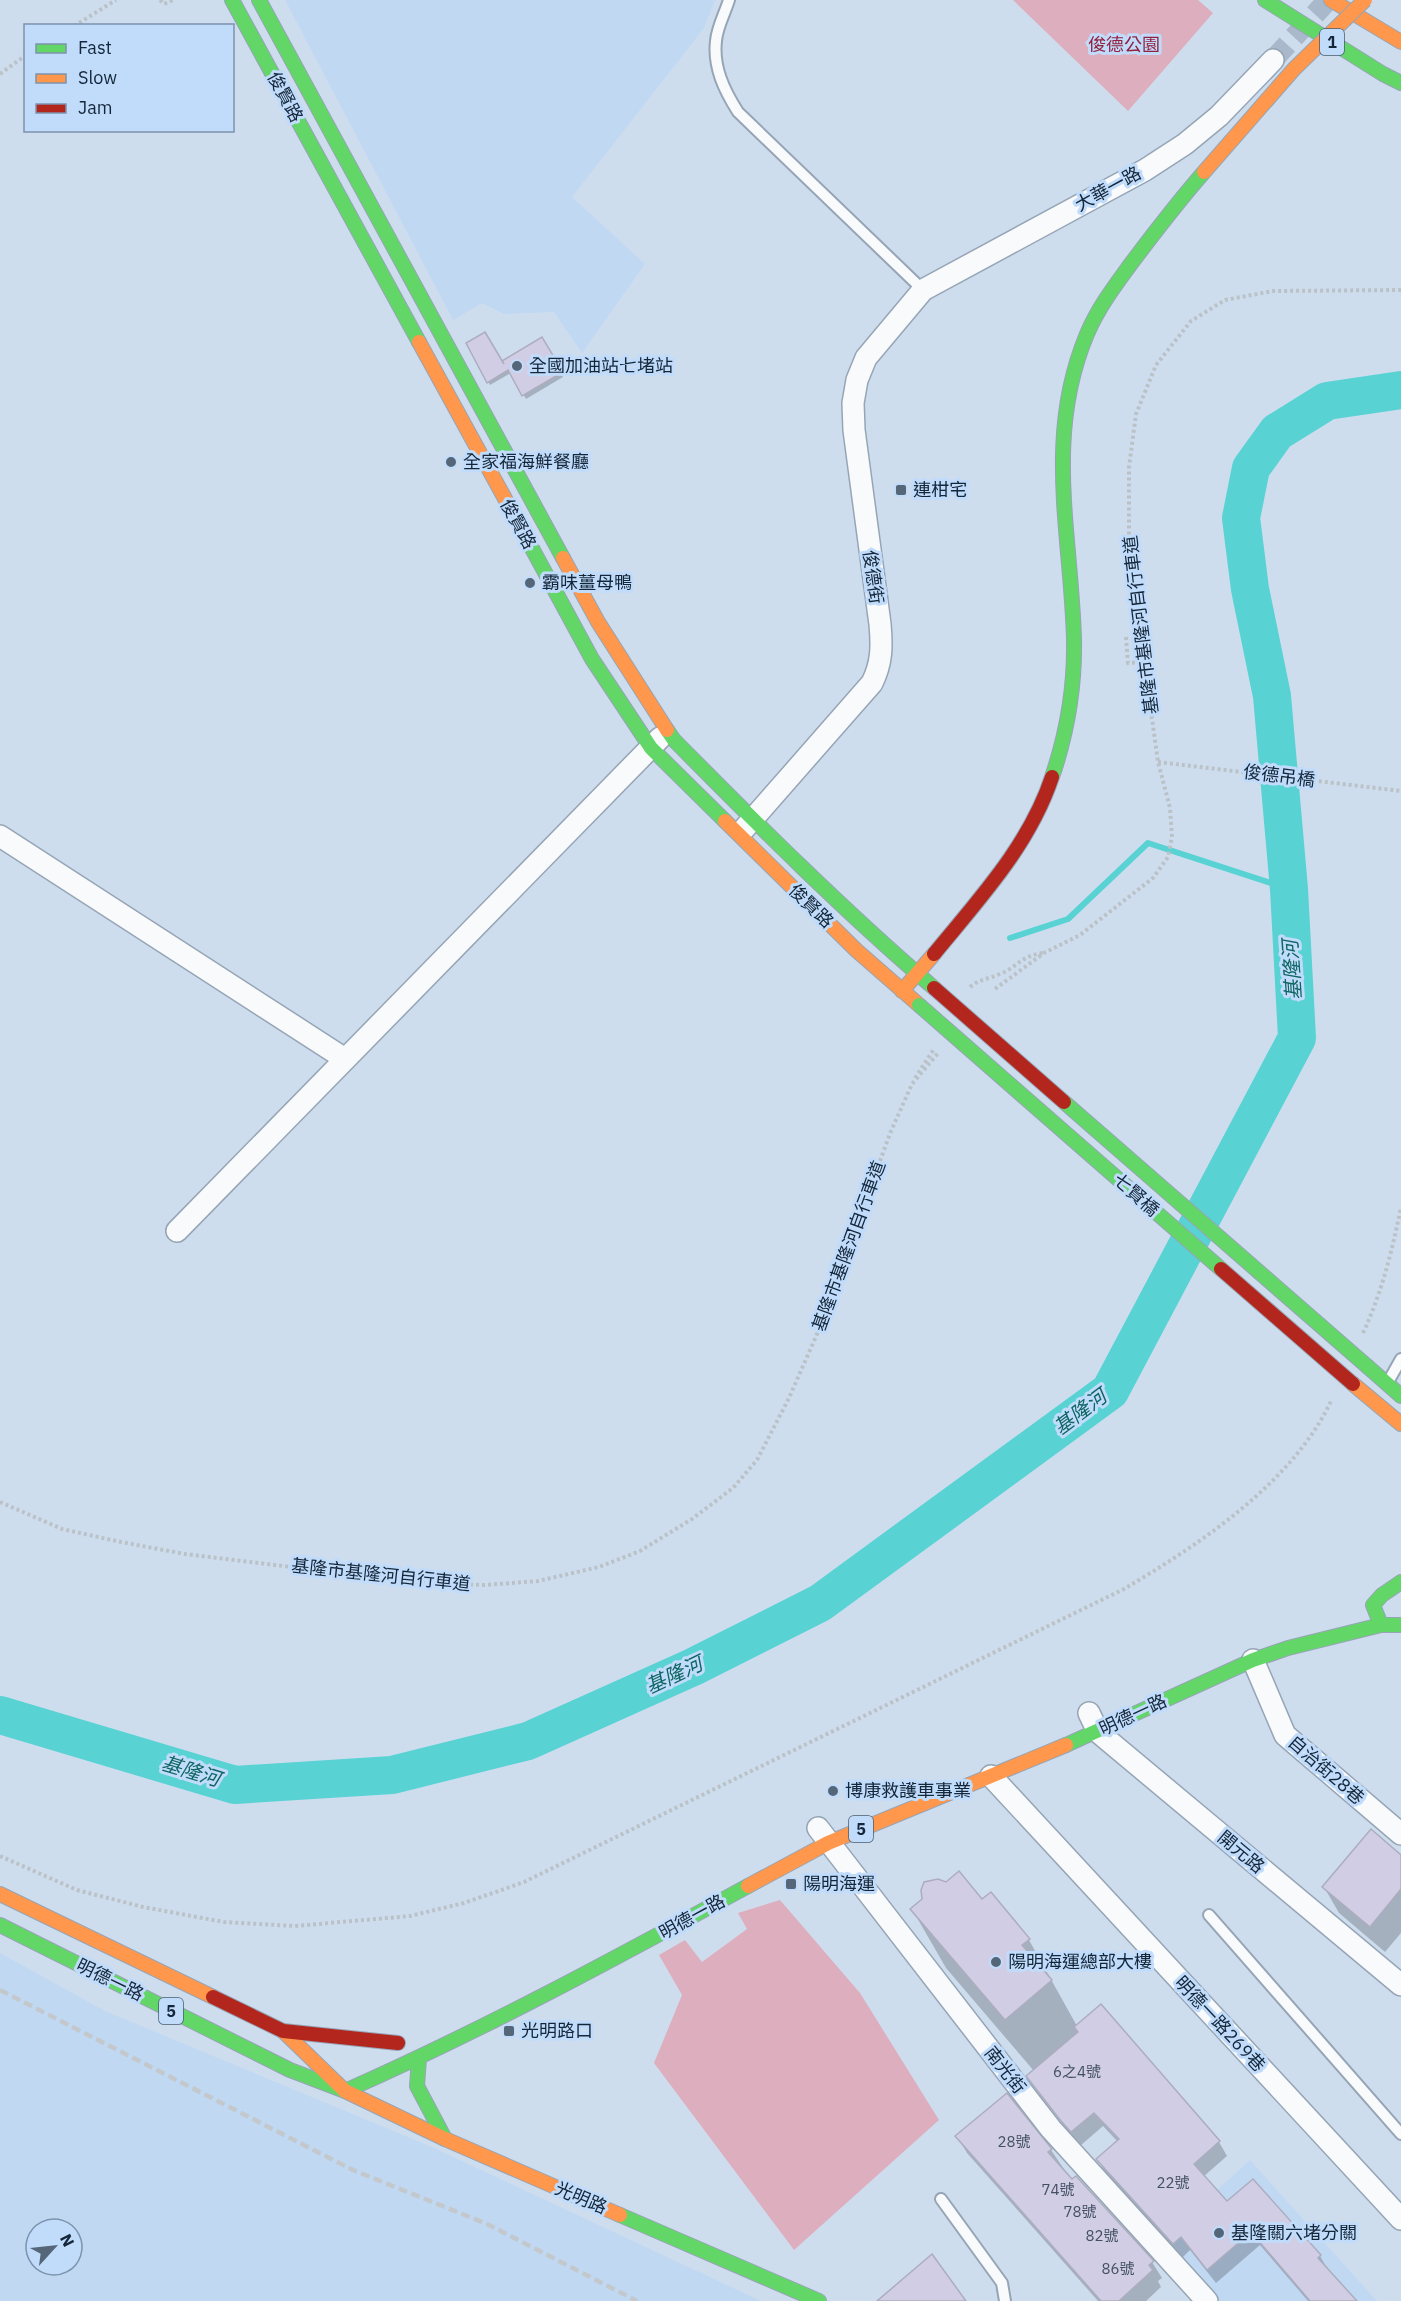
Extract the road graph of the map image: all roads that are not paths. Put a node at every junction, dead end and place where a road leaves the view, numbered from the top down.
1 (232, 0) edge
2 (259, 0) edge
3 (729, 0) edge
4 (1265, 0) edge
5 (1332, 0) edge
6 (1365, 0) edge
7 (1401, 42) edge
8 (1273, 60) tunnel mouth
9 (1401, 83) edge
10 (339, 147) junction
11 (319, 160) junction
12 (923, 290) junction
13 (668, 730) junction
14 (651, 748) junction
15 (753, 820) junction
16 (0, 836) edge
17 (738, 836) junction
18 (917, 974) junction
19 (934, 988) joint
20 (903, 991) junction
21 (919, 1005) joint
22 (345, 1059) junction
23 (177, 1231) dead end
24 (1401, 1359) edge
25 (1387, 1384) junction
26 (1401, 1396) edge
27 (1373, 1401) junction
28 (1401, 1424) edge
29 (1401, 1582) edge
30 (1392, 1604) dead end
31 (1367, 1607) junction
32 (1391, 1625) edge
33 (1401, 1642) edge
34 (1253, 1660) junction
35 (1091, 1718) junction
36 (991, 1776) junction
37 (821, 1832) junction
38 (1401, 1834) edge
39 (0, 1894) edge
40 (1209, 1916) dead end
41 (0, 1925) edge
42 (1401, 1985) edge
43 (283, 2031) junction
44 (420, 2058) junction
45 (345, 2091) junction
46 (1401, 2134) edge
47 (445, 2139) junction
48 (941, 2199) dead end
49 (1398, 2208) edge
50 (819, 2301) edge
51 (1005, 2301) edge
52 (1206, 2301) edge

1 - 11 main road, 俊賢路
2 - 10 main road, 俊賢路
3 - 12 lane
4 - 9 main road, 1
5 - 7 main road, 1
6 - 18 main road, bridge
8 - 12 street, 大華一路
10 - 11 main road
10 - 13 main road, 俊賢路
11 - 14 main road, 俊賢路
12 - 15 street, 俊德街
13 - 14 street
13 - 15 main road, 俊賢路
14 - 17 main road, 俊賢路
14 - 22 street
15 - 17 street, 俊德街
15 - 18 main road, 俊賢路
16 - 22 street
17 - 20 main road, 俊賢路
18 - 19 main road, 俊賢路
18 - 20 main road
19 - 25 main road, 七賢橋, bridge
20 - 21 main road, 俊賢路
21 - 27 main road, 七賢橋, bridge
22 - 23 street
24 - 25 lane
25 - 26 main road, 七賢橋
25 - 27 lane
27 - 28 main road, 七賢橋
29 - 31 main road
30 - 31 main road
31 - 32 main road
32 - 33 street
32 - 34 main road, 明德一路 / 5
34 - 35 main road, 明德一路 / 5
34 - 38 street, 自治街28巷
35 - 36 main road, 明德一路 / 5
35 - 42 street, 開元路
36 - 37 main road, 明德一路 / 5
36 - 49 street, 明德一路269巷
37 - 44 main road, 明德一路 / 5
37 - 52 street, 南光街
39 - 43 main road, 明德一路 / 5
40 - 46 lane
41 - 45 main road, 明德一路 / 5
43 - 45 main road
43 - 45 main road
44 - 45 main road, 明德一路 / 5
44 - 47 main road
45 - 47 main road, 光明路
47 - 50 main road, 光明路
48 - 51 lane

